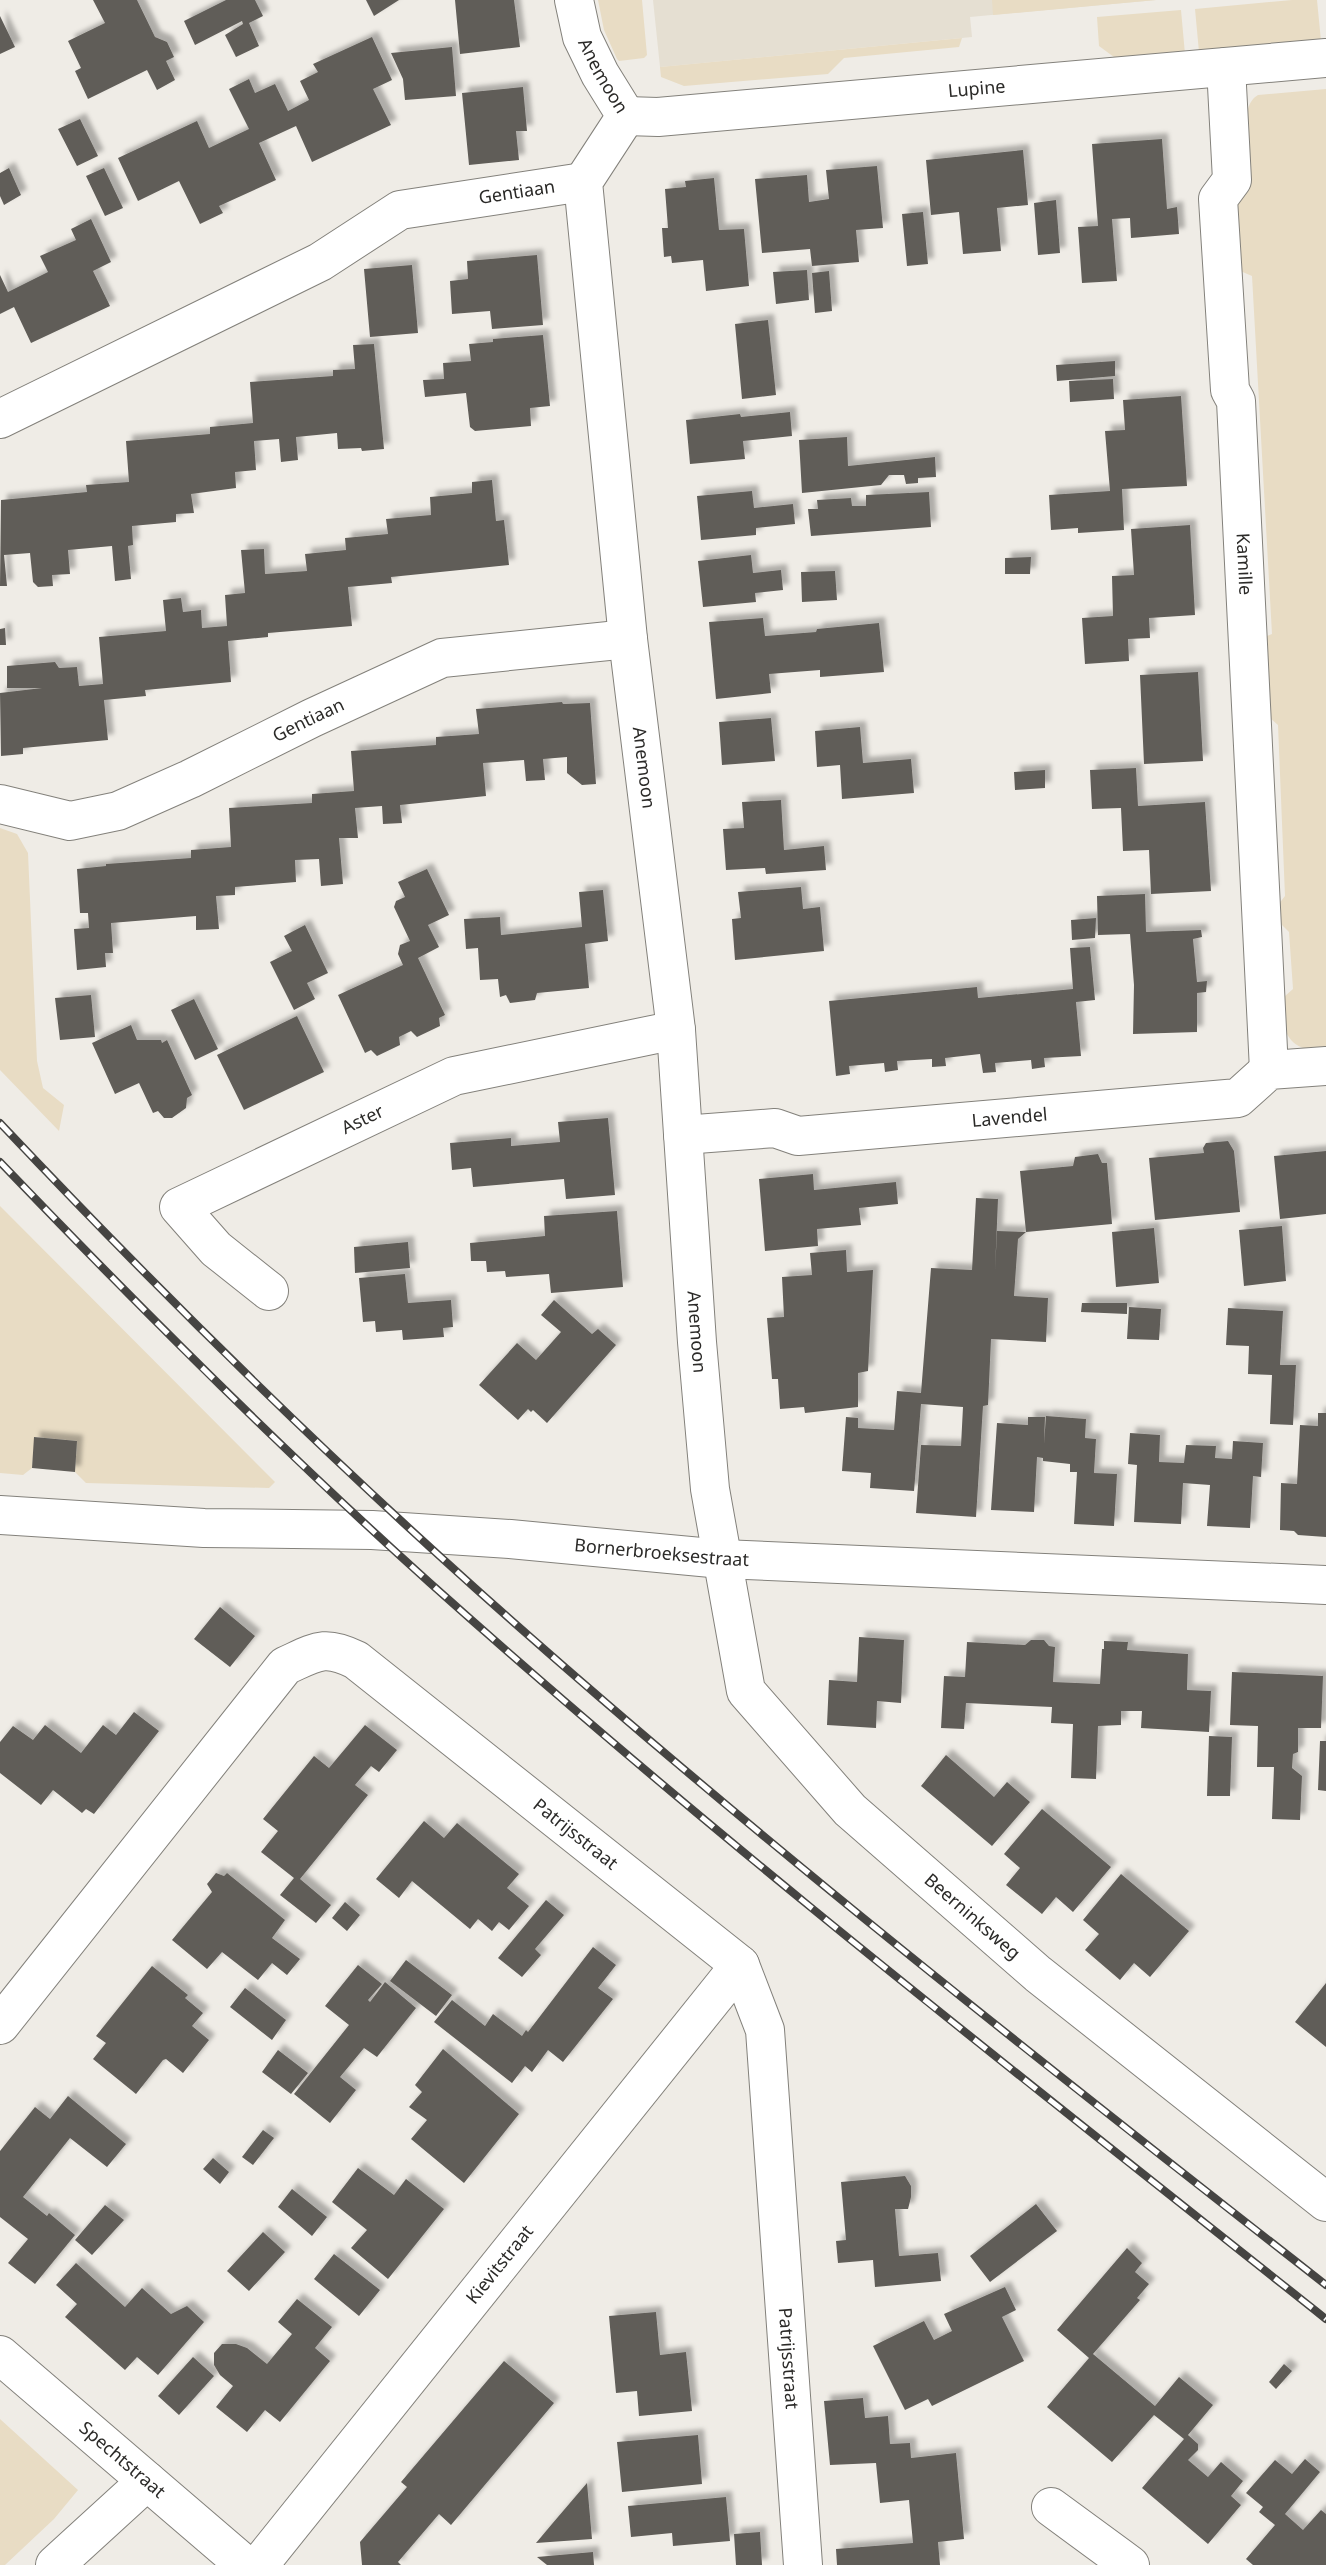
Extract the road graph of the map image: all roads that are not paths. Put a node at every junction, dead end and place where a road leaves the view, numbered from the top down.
1 (574, 0) edge
2 (1326, 58) edge
3 (1226, 67) junction
4 (626, 116) junction
5 (583, 182) junction
6 (0, 419) edge
7 (628, 639) junction
8 (0, 804) edge
9 (676, 1030) junction
10 (1326, 1066) edge
11 (1269, 1070) junction
12 (683, 1135) junction
13 (269, 1292) dead end
14 (0, 1515) edge
15 (722, 1559) junction
16 (1326, 1585) edge
17 (740, 1965) junction
18 (0, 2025) edge
19 (1326, 2202) edge
20 (0, 2355) edge
21 (147, 2481) junction
22 (1051, 2507) dead end
23 (55, 2565) edge
24 (245, 2565) edge
25 (260, 2565) edge
26 (803, 2565) edge
27 (1130, 2565) edge

1 - 4 street, Anemoon
2 - 3 street, Lupine
3 - 4 street, Lupine
3 - 11 street, Kamille
4 - 5 street, Anemoon
5 - 6 street, Gentiaan
5 - 7 street, Anemoon
7 - 8 street, Gentiaan
7 - 9 street, Anemoon
9 - 12 street, Anemoon
9 - 13 street, Aster
10 - 11 street
11 - 12 street, Lavendel
12 - 15 street, Anemoon
14 - 15 street, Bornerbroeksestraat
15 - 16 street, Bornerbroeksestraat
15 - 19 street, Beerninksweg
17 - 18 street, Patrijsstraat
17 - 25 street, Kievitstraat
17 - 26 street, Patrijsstraat
20 - 21 street, Spechtstraat
21 - 23 street
21 - 24 street, Spechtstraat
22 - 27 street

